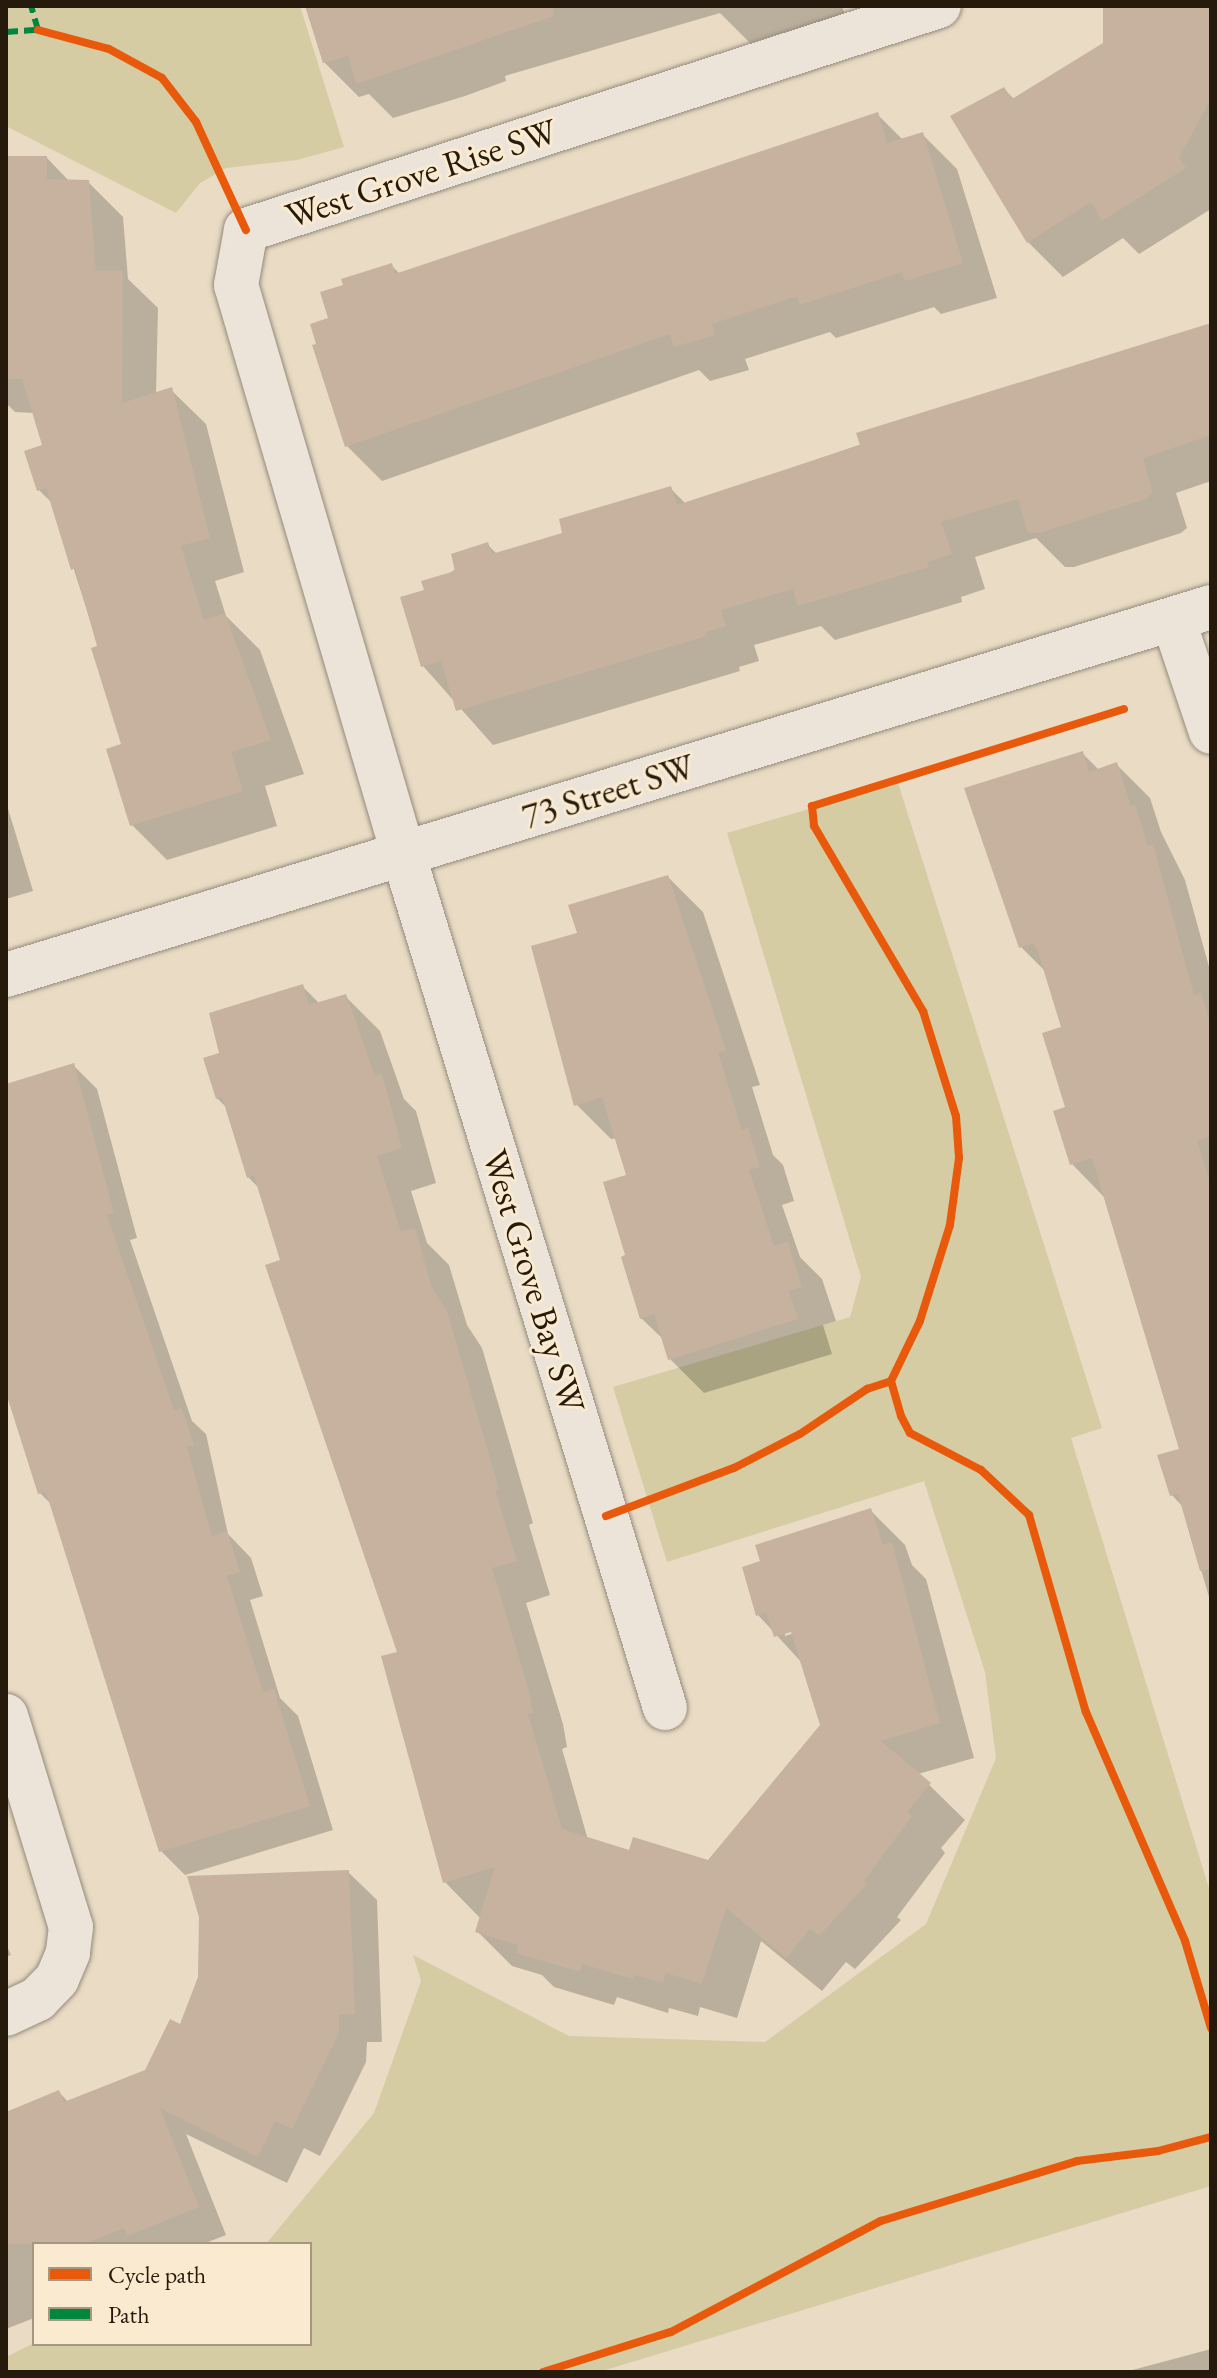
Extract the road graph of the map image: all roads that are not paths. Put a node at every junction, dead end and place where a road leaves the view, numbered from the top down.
1 (939, 6) edge
2 (1192, 613) edge
3 (1211, 732) edge
4 (403, 853) junction
5 (6, 975) edge
6 (665, 1708) dead end
7 (6, 1716) edge
8 (6, 2014) edge

1 - 4 street, West Grove Rise SW
2 - 3 street
2 - 4 street, 73 Street SW
4 - 5 street, 73 Street SW
4 - 6 street, West Grove Bay SW
7 - 8 street

